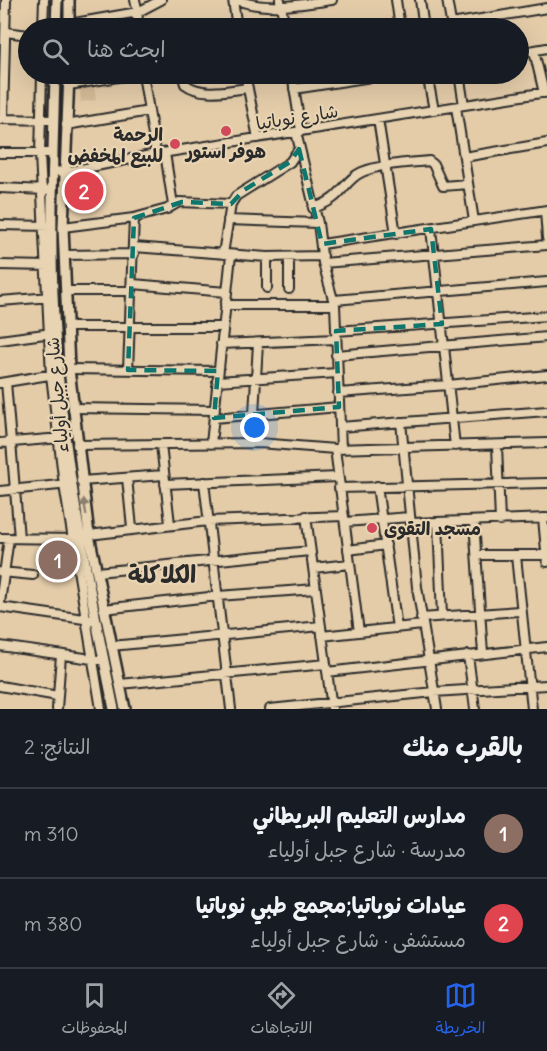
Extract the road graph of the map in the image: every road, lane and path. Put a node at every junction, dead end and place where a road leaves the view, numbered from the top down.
1 (6, 0) edge
2 (44, 0) edge
3 (57, 0) edge
4 (69, 0) edge
5 (135, 0) edge
6 (161, 0) edge
7 (235, 0) edge
8 (332, 0) edge
9 (396, 0) edge
10 (420, 0) edge
11 (447, 0) edge
12 (280, 3) edge
13 (547, 8) edge
14 (138, 12) junction
15 (43, 18) edge
16 (56, 18) edge
17 (69, 18) edge
18 (108, 18) edge
19 (138, 18) edge
20 (236, 18) edge
21 (282, 18) edge
22 (399, 18) edge
23 (423, 18) edge
24 (450, 18) edge
25 (494, 18) edge
26 (6, 32) junction
27 (18, 34) edge
28 (3, 46) edge
29 (547, 48) edge
30 (534, 51) junction
31 (529, 52) edge
32 (2, 82) edge
33 (42, 84) edge
34 (54, 84) edge
35 (75, 84) edge
36 (145, 84) edge
37 (185, 84) edge
38 (247, 84) edge
39 (293, 84) edge
40 (317, 84) edge
41 (429, 84) edge
42 (459, 84) edge
43 (69, 85) joint
44 (248, 88) junction
45 (294, 89) junction
46 (546, 93) edge
47 (41, 94) junction
48 (54, 94) junction
49 (460, 106) junction
50 (434, 110) junction
51 (149, 111) junction
52 (2, 119) edge
53 (378, 119) junction
54 (40, 120) junction
55 (53, 120) junction
56 (66, 125) junction
57 (298, 132) junction
58 (258, 138) junction
59 (547, 143) edge
60 (299, 149) junction
61 (0, 153) edge
62 (40, 153) junction
63 (52, 153) junction
64 (165, 153) junction
65 (156, 154) junction
66 (464, 157) junction
67 (386, 167) junction
68 (52, 171) junction
69 (66, 172) junction
70 (468, 184) junction
71 (0, 188) edge
72 (47, 190) junction
73 (231, 204) junction
74 (173, 205) junction
75 (313, 208) junction
76 (546, 211) edge
77 (134, 218) junction
78 (228, 220) junction
79 (474, 221) junction
80 (318, 223) junction
81 (0, 225) edge
82 (48, 226) junction
83 (63, 227) junction
84 (431, 229) junction
85 (396, 234) junction
86 (547, 238) edge
87 (322, 244) junction
88 (547, 245) edge
89 (134, 250) junction
90 (227, 254) junction
91 (64, 255) junction
92 (435, 255) junction
93 (267, 257) junction
94 (289, 257) junction
95 (323, 260) junction
96 (0, 265) edge
97 (49, 266) junction
98 (547, 282) edge
99 (133, 288) junction
100 (267, 288) dead end
101 (289, 289) dead end
102 (66, 291) junction
103 (439, 291) junction
104 (226, 292) junction
105 (49, 297) junction
106 (0, 301) edge
107 (334, 302) junction
108 (225, 305) junction
109 (547, 316) edge
110 (442, 324) junction
111 (129, 325) junction
112 (68, 327) junction
113 (222, 327) junction
114 (52, 333) junction
115 (336, 335) junction
116 (547, 337) edge
117 (0, 340) edge
118 (258, 342) junction
119 (221, 344) junction
120 (444, 348) junction
121 (336, 355) junction
122 (69, 369) junction
123 (128, 370) junction
124 (218, 371) junction
125 (337, 373) junction
126 (55, 374) junction
127 (547, 375) edge
128 (254, 378) junction
129 (217, 381) junction
130 (3, 383) edge
131 (448, 385) junction
132 (338, 393) junction
133 (339, 407) junction
134 (73, 408) junction
135 (547, 411) edge
136 (215, 414) junction
137 (254, 414) junction
138 (452, 418) junction
139 (401, 422) junction
140 (340, 427) junction
141 (61, 438) junction
142 (11, 442) junction
143 (0, 443) edge
144 (547, 443) edge
145 (212, 444) junction
146 (77, 445) junction
147 (161, 445) junction
148 (497, 445) junction
149 (455, 446) junction
150 (403, 448) junction
151 (338, 449) junction
152 (338, 477) junction
153 (127, 478) junction
154 (164, 479) junction
155 (81, 482) junction
156 (204, 482) junction
157 (547, 483) edge
158 (498, 484) junction
159 (68, 485) junction
160 (377, 486) junction
161 (408, 486) junction
162 (339, 488) junction
163 (16, 490) junction
164 (0, 491) edge
165 (306, 516) junction
166 (545, 518) edge
167 (344, 519) junction
168 (382, 519) junction
169 (410, 520) junction
170 (208, 521) junction
171 (474, 521) junction
172 (500, 521) junction
173 (438, 523) junction
174 (170, 524) junction
175 (132, 528) junction
176 (89, 535) junction
177 (4, 538) edge
178 (19, 538) junction
179 (76, 539) junction
180 (386, 545) junction
181 (348, 550) junction
182 (310, 551) junction
183 (478, 555) junction
184 (547, 555) edge
185 (516, 556) junction
186 (213, 558) junction
187 (547, 562) edge
188 (350, 564) junction
189 (313, 568) junction
190 (3, 572) edge
191 (97, 572) junction
192 (33, 575) dead end
193 (316, 589) junction
194 (218, 596) junction
195 (0, 605) edge
196 (104, 609) junction
197 (519, 611) junction
198 (479, 614) junction
199 (442, 616) junction
200 (92, 620) junction
201 (422, 622) junction
202 (321, 626) junction
203 (397, 628) junction
204 (359, 632) junction
205 (223, 635) junction
206 (322, 636) junction
207 (0, 646) edge
208 (111, 646) junction
209 (547, 647) edge
210 (525, 649) junction
211 (483, 654) junction
212 (61, 655) junction
213 (468, 656) junction
214 (428, 659) junction
215 (99, 660) junction
216 (326, 668) junction
217 (228, 674) junction
218 (120, 684) junction
219 (547, 685) edge
220 (0, 686) edge
221 (529, 687) junction
222 (473, 690) junction
223 (434, 692) junction
224 (58, 696) junction
225 (332, 707) edge
226 (57, 709) edge
227 (101, 709) edge
228 (114, 709) edge
229 (125, 709) edge
230 (231, 709) edge
231 (270, 709) edge
232 (437, 709) edge
233 (476, 709) edge
234 (532, 709) edge

1 - 26 street
2 - 15 street
3 - 16 main road
4 - 17 main road
5 - 14 street
6 - 14 street
7 - 12 street
7 - 20 street
8 - 12 street
9 - 22 street
10 - 23 street
11 - 24 street
12 - 21 street
13 - 25 street
14 - 18 street
14 - 19 street
26 - 27 street
26 - 28 street
28 - 32 street
29 - 30 street
30 - 31 street
30 - 46 street
32 - 52 street
33 - 47 street
34 - 48 main road, شارع جبل أولياء
35 - 43 street
36 - 51 street
37 - 44 street
38 - 44 street
39 - 45 street
40 - 45 street
41 - 50 street
42 - 49 street
43 - 56 main road, شارع جبل أولياء
44 - 58 street
45 - 57 street
46 - 49 street, شارع نوباتيا
47 - 48 street
47 - 54 street
48 - 55 main road, شارع جبل أولياء
49 - 50 street, شارع نوباتيا
49 - 66 street
50 - 53 street, شارع نوباتيا
51 - 56 street
51 - 65 street
52 - 54 street
53 - 57 street, شارع نوباتيا
53 - 67 street
54 - 55 street
54 - 62 street
55 - 63 main road, شارع جبل أولياء
56 - 69 main road, شارع جبل أولياء
57 - 58 street, شارع نوباتيا
57 - 60 street
58 - 64 street, شارع نوباتيا
59 - 66 street
60 - 73 street
60 - 75 street
61 - 62 street
62 - 63 street
62 - 72 street
63 - 68 main road, شارع جبل أولياء
64 - 65 street, شارع نوباتيا
64 - 74 street
65 - 69 street, شارع نوباتيا
66 - 70 street
67 - 70 street
67 - 75 street
67 - 85 street
68 - 69 street, شارع نوباتيا
68 - 72 main road, شارع جبل أولياء
69 - 83 main road, شارع جبل أولياء
70 - 79 street
71 - 72 street
72 - 82 main road, شارع جبل أولياء
73 - 74 street
73 - 78 street
74 - 77 street
75 - 80 street
76 - 79 street
76 - 86 street
77 - 83 street
77 - 89 street
78 - 80 street
78 - 90 street
79 - 84 street
80 - 87 street
81 - 82 street
82 - 97 main road, شارع جبل أولياء
83 - 91 main road, شارع جبل أولياء
84 - 85 street
84 - 92 street
85 - 87 street
87 - 95 street
88 - 92 street
89 - 90 street
89 - 91 street
89 - 99 street
90 - 93 street
90 - 104 street
91 - 102 main road, شارع جبل أولياء
92 - 95 street
92 - 103 street
93 - 94 street
93 - 100 street
94 - 95 street
94 - 101 street
95 - 107 street
96 - 97 street
97 - 105 main road, شارع جبل أولياء
98 - 103 street
99 - 102 street
99 - 104 street
99 - 111 street
102 - 112 main road, شارع جبل أولياء
103 - 107 street
103 - 110 street
104 - 108 street
105 - 106 street
105 - 114 main road, شارع جبل أولياء
107 - 108 street
107 - 115 street
108 - 113 street
109 - 110 street
110 - 115 street
110 - 120 street
111 - 112 street
111 - 113 street
111 - 123 street
112 - 122 main road, شارع جبل أولياء
113 - 119 street
114 - 117 street
114 - 126 main road, شارع جبل أولياء
115 - 118 street
115 - 121 street
116 - 120 street
118 - 119 street
118 - 128 street
119 - 124 street
120 - 121 street
120 - 131 street
121 - 125 street
122 - 123 street
122 - 134 main road, شارع جبل أولياء
123 - 124 street
124 - 129 street
125 - 128 street
125 - 132 street
126 - 130 street
126 - 141 main road, شارع جبل أولياء
127 - 131 street
128 - 129 street
128 - 137 street
129 - 136 street
130 - 142 street
131 - 132 street
131 - 138 street
132 - 133 street
133 - 137 street
133 - 140 street
134 - 136 street
134 - 146 main road, شارع جبل أولياء
135 - 138 street
136 - 137 street
136 - 145 street
138 - 139 street
138 - 149 street
139 - 140 street
139 - 150 street
140 - 151 street
141 - 142 street
141 - 159 main road, شارع جبل أولياء
142 - 143 street
142 - 163 street
144 - 148 street
145 - 147 street
145 - 151 street
146 - 147 street
146 - 155 main road, شارع جبل أولياء
147 - 154 street
148 - 149 street
148 - 158 street
149 - 150 street
150 - 151 street
150 - 161 street
151 - 152 street
152 - 156 street
152 - 162 street
153 - 154 street
153 - 155 street
153 - 175 street
154 - 156 street
154 - 174 street
176 -> 155 main road, شارع جبل أولياء
156 - 170 street
157 - 158 street
158 - 161 street
158 - 172 street
159 - 163 street
159 - 179 main road, شارع جبل أولياء
160 - 161 street
160 - 162 street
160 - 168 street
161 - 169 street
162 - 167 street
163 - 164 street
163 - 178 street
165 - 167 street
165 - 170 street
165 - 182 street
166 - 172 street
166 - 184 street
167 - 168 street
167 - 181 street
168 - 169 street
168 - 180 street
169 - 173 street
169 - 201 street
170 - 174 street
170 - 186 street
171 - 172 street
171 - 173 street
171 - 183 street
173 - 199 street
174 - 175 street
175 - 176 street
176 - 191 main road, شارع جبل أولياء
177 - 178 street
177 - 190 street
178 - 179 street
179 - 200 main road, شارع جبل أولياء
180 - 181 street
180 - 203 street
181 - 188 street
182 - 186 street
182 - 189 street
183 - 185 street
183 - 198 street
184 - 185 street
184 - 187 street
185 - 197 street
186 - 191 street
186 - 194 street
188 - 189 street
188 - 204 street
189 - 193 street
190 - 192 street
190 - 195 street
191 - 196 main road, شارع جبل أولياء
193 - 194 street
193 - 202 street
194 - 196 street
194 - 205 street
195 - 200 street
196 - 208 main road, شارع جبل أولياء
197 - 198 street
197 - 210 street
198 - 199 street
198 - 211 street
199 - 201 street
200 - 215 main road, شارع جبل أولياء
201 - 203 street
201 - 214 street
202 - 205 street
202 - 206 street
203 - 204 street
204 - 206 street
205 - 208 street
205 - 217 street
206 - 216 street
207 - 212 street
208 - 218 main road, شارع جبل أولياء
209 - 210 street
210 - 211 street
210 - 221 street
211 - 213 street
212 - 215 street
212 - 224 street
213 - 214 street
213 - 222 street
214 - 216 street
214 - 223 street
215 - 227 street
215 - 228 main road, شارع جبل أولياء
216 - 217 street
216 - 225 street
217 - 218 street
217 - 230 street
218 - 229 main road, شارع جبل أولياء
219 - 221 street
220 - 224 street
221 - 222 street
221 - 234 street
222 - 223 street
222 - 233 street
223 - 225 street
223 - 232 street
224 - 226 street
225 - 231 street

